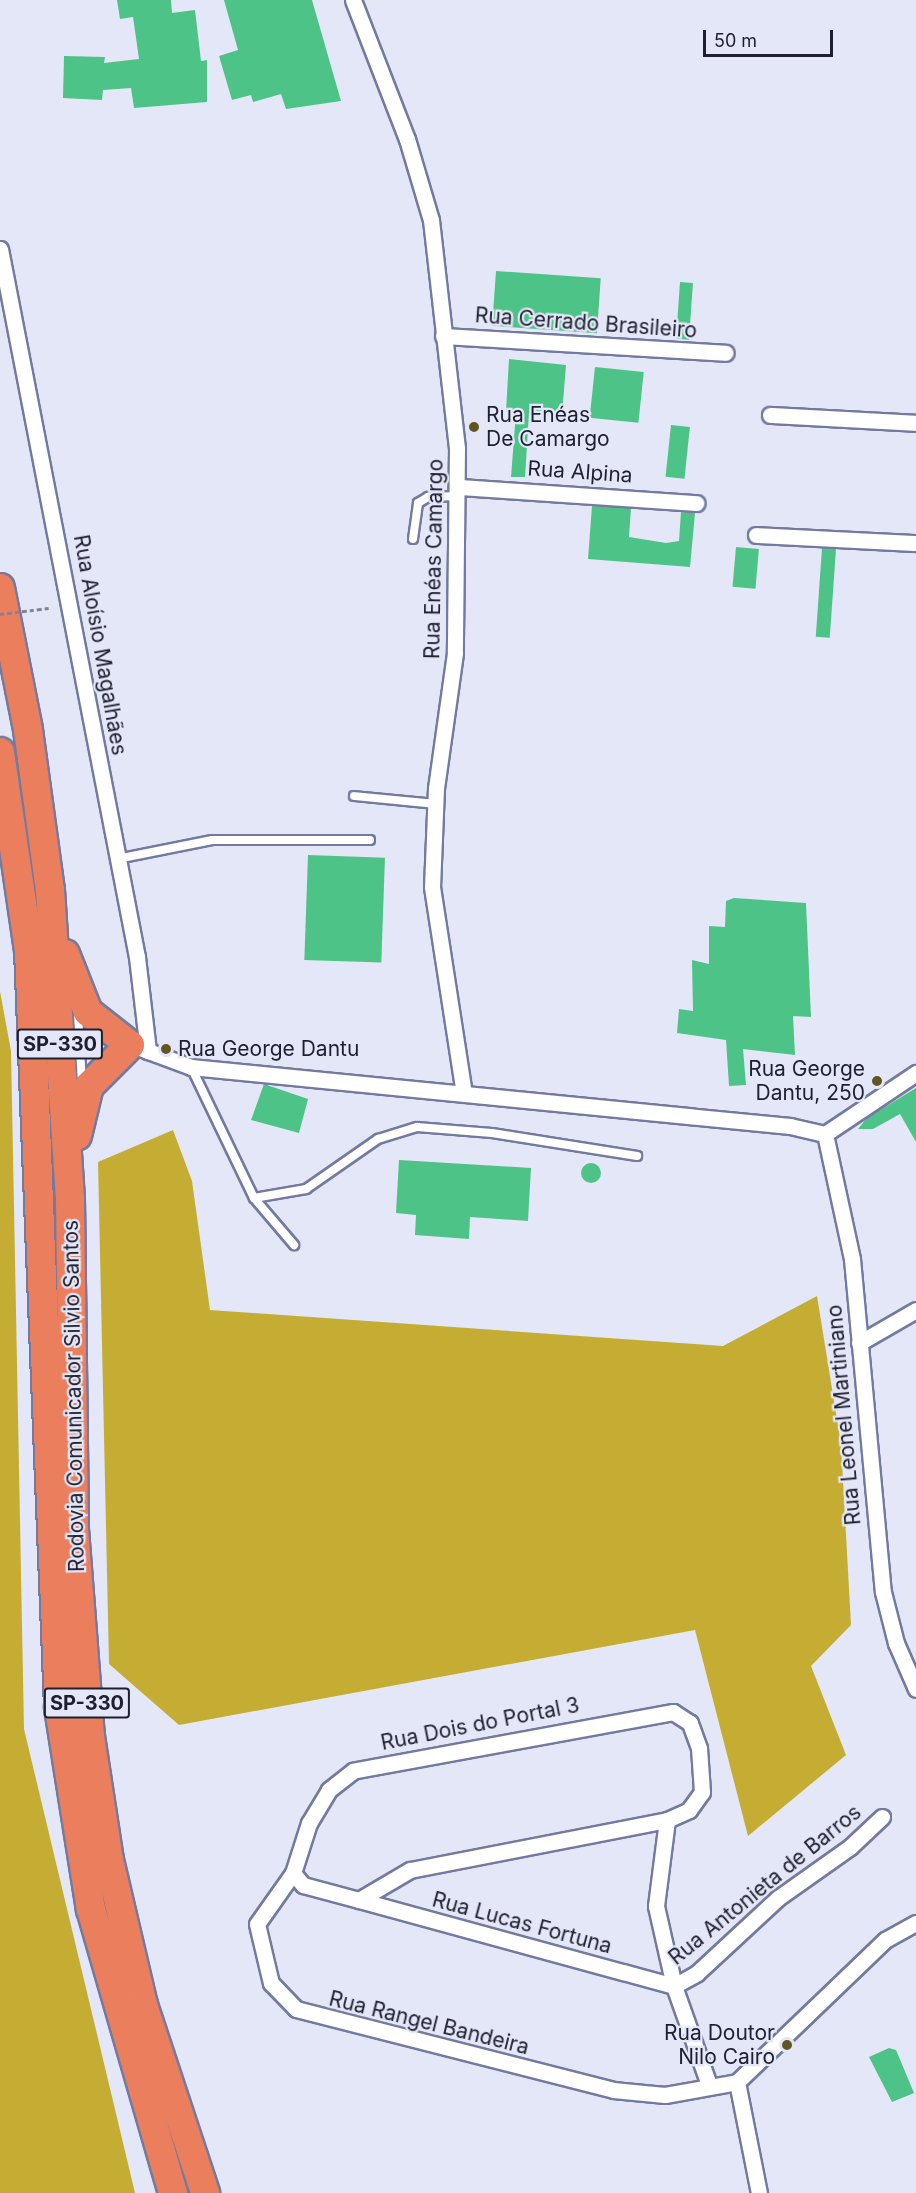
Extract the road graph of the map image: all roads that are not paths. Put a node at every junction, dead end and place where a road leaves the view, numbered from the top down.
1 (353, 0) edge
2 (0, 249) edge
3 (443, 336) junction
4 (725, 353) dead end
5 (770, 415) dead end
6 (916, 423) edge
7 (460, 491) junction
8 (696, 503) dead end
9 (756, 535) dead end
10 (413, 539) dead end
11 (916, 543) edge
12 (0, 588) edge
13 (0, 752) edge
14 (354, 796) dead end
15 (435, 804) junction
16 (370, 840) dead end
17 (117, 860) junction
18 (50, 890) junction
19 (73, 984) junction
20 (139, 1048) junction
21 (191, 1067) junction
22 (916, 1073) edge
23 (464, 1094) junction
24 (81, 1102) junction
25 (825, 1134) junction
26 (637, 1156) dead end
27 (70, 1198) junction
28 (254, 1198) junction
29 (294, 1245) dead end
30 (916, 1310) edge
31 (859, 1343) junction
32 (916, 1689) edge
33 (882, 1817) dead end
34 (667, 1821) junction
35 (293, 1873) junction
36 (359, 1900) junction
37 (916, 1923) edge
38 (674, 1986) junction
39 (737, 2082) junction
40 (709, 2085) junction
41 (173, 2193) edge
42 (205, 2193) edge
43 (759, 2193) edge

1 - 3 street, Rua Enéas Camargo
2 - 17 street, Rua Aloísio Magalhães
3 - 4 street, Rua Cerrado Brasileiro
3 - 7 street, Rua Enéas Camargo
5 - 6 street
7 - 8 street, Rua Alpina
7 - 10 lane
7 - 15 street, Rua Enéas Camargo
9 - 11 street
12 - 18 highway, Rodovia Comunicador Silvio Santos / SP-330
13 - 41 highway, Rodovia Comunicador Silvio Santos / SP-330
14 - 15 lane
15 - 23 street, Rua Enéas Camargo
16 - 17 lane
17 - 20 street, Rua Aloísio Magalhães
18 - 19 highway
18 - 27 highway, Rodovia Comunicador Silvio Santos / SP-330
19 - 20 highway
19 - 24 lane
20 - 21 street
20 - 24 highway
21 - 23 street
21 - 28 lane
22 - 25 street
23 - 25 street
24 - 27 highway
25 - 31 street, Rua Leonel Martiniano
26 - 28 lane
27 - 42 highway, Rodovia Comunicador Silvio Santos / SP-330
28 - 29 lane
30 - 31 street
31 - 32 street, Rua Leonel Martiniano
33 - 38 street, Rua Antonieta de Barros
34 - 35 street, Rua Dois do Portal 3
34 - 36 street
34 - 38 street
35 - 36 street
35 - 40 street, Rua Rangel Bandeira
36 - 38 street, Rua Lucas Fortuna
37 - 39 street
38 - 40 street
39 - 40 street, Rua Rangel Bandeira
39 - 43 street

